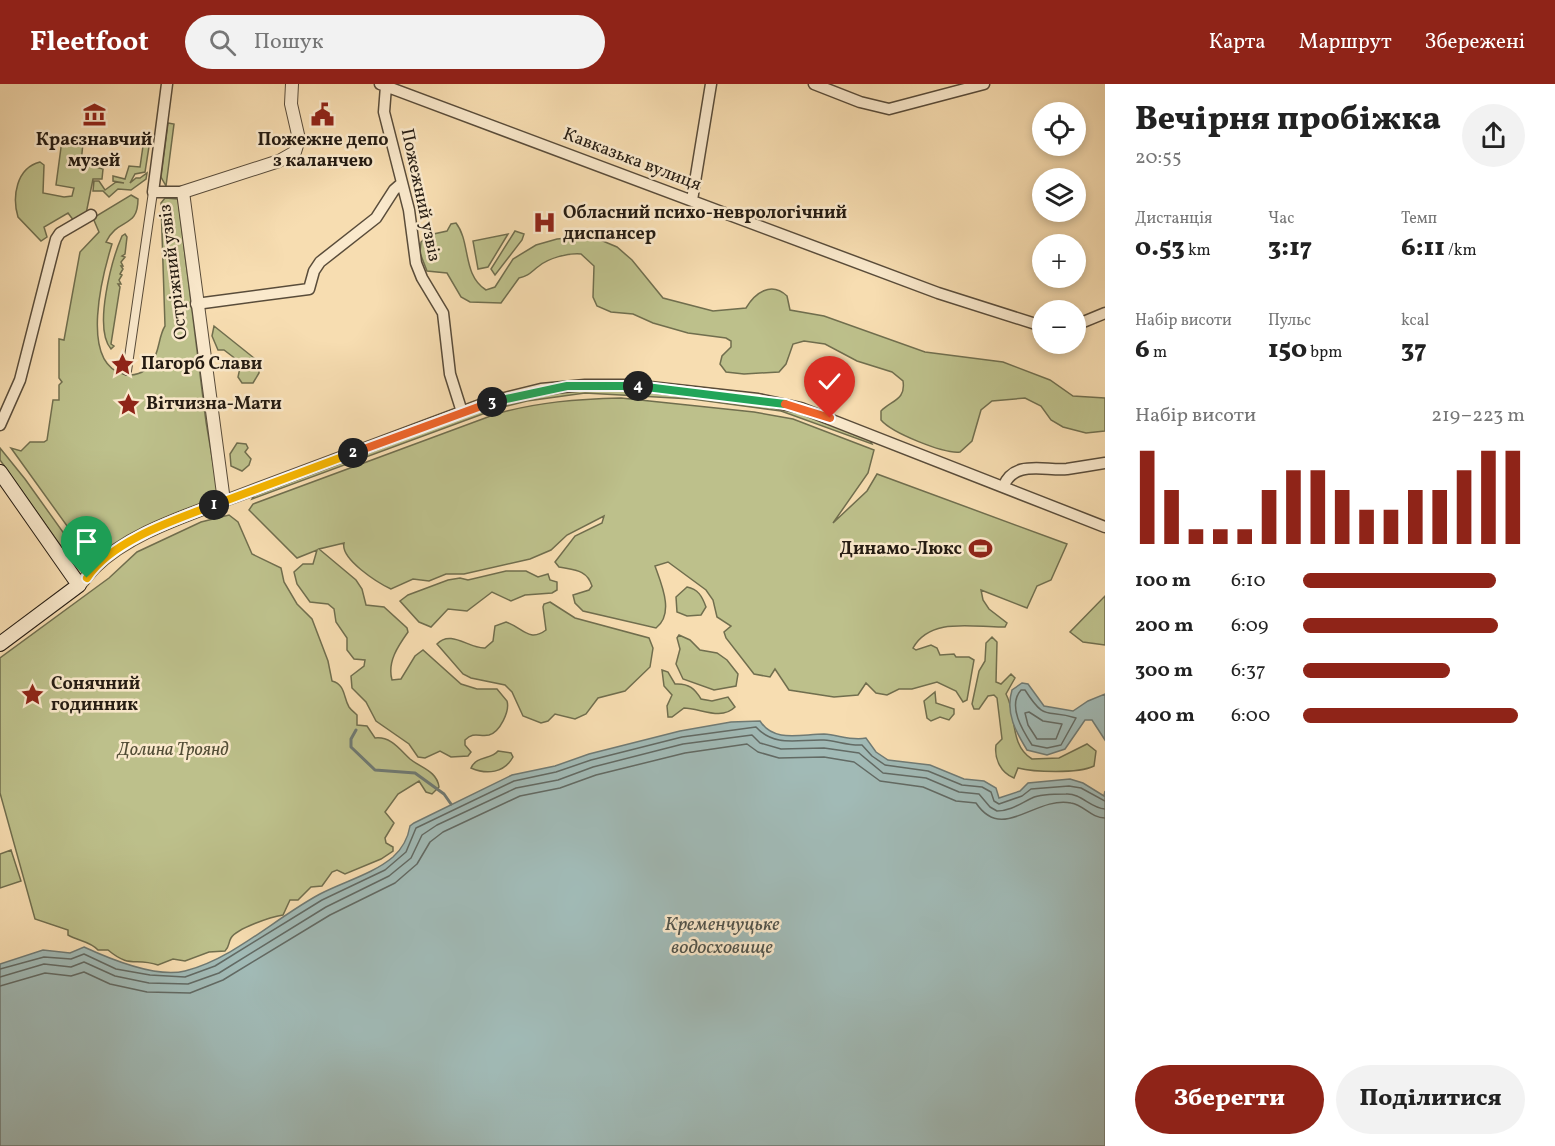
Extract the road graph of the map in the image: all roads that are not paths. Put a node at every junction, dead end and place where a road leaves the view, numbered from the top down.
1 (166, 84) edge
2 (292, 84) edge
3 (711, 84) edge
4 (814, 84) edge
5 (984, 84) edge
6 (383, 85) edge
7 (402, 183) junction
8 (153, 192) junction
9 (183, 192) junction
10 (692, 200) junction
11 (91, 215) dead end
12 (196, 304) junction
13 (1105, 313) edge
14 (1086, 321) edge
15 (1032, 323) edge
16 (127, 371) dead end
17 (462, 412) junction
18 (0, 425) edge
19 (1105, 463) edge
20 (0, 472) edge
21 (1003, 487) junction
22 (224, 501) junction
23 (1105, 526) edge
24 (79, 585) junction
25 (0, 644) edge

1 - 8 street
2 - 9 street, Остріжний узвіз
3 - 10 street
4 - 5 street
6 - 7 street, Пожежний узвіз
6 - 10 street, Кавказька вулиця
7 - 12 street
7 - 17 street, Пожежний узвіз
8 - 9 street
8 - 16 street
9 - 12 street, Остріжний узвіз
10 - 15 street, Кавказька вулиця
11 - 18 street
12 - 22 street, Остріжний узвіз
13 - 14 street
17 - 21 street
17 - 22 street
19 - 21 street
20 - 24 main road
21 - 23 street
22 - 24 street
24 - 25 main road

